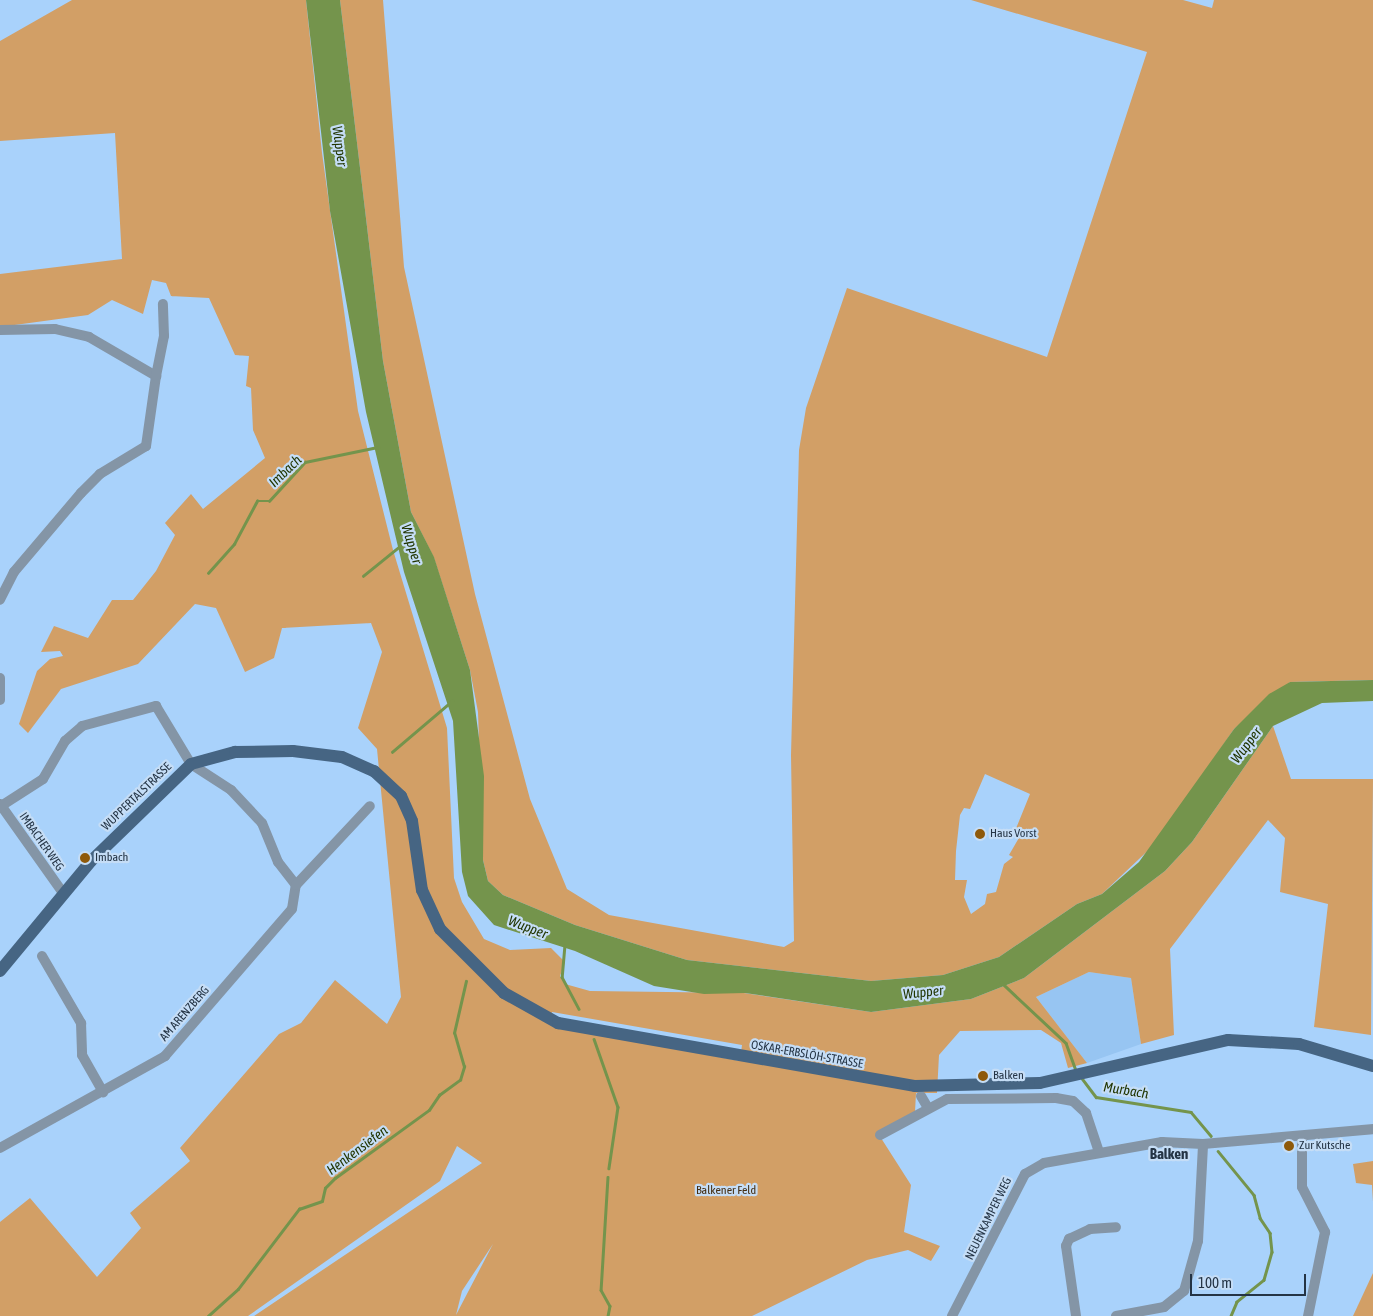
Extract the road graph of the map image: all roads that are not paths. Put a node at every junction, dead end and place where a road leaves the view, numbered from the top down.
1 (163, 304) dead end
2 (0, 330) edge
3 (156, 376) junction
4 (0, 600) edge
5 (0, 678) edge
6 (0, 700) edge
7 (191, 764) junction
8 (374, 771) joint
9 (1, 805) edge
10 (370, 806) dead end
11 (296, 885) junction
12 (63, 893) junction
13 (42, 956) dead end
14 (0, 971) edge
15 (1373, 1066) edge
16 (103, 1092) junction
17 (922, 1096) dead end
18 (928, 1108) junction
19 (1373, 1129) edge
20 (880, 1135) dead end
21 (1302, 1137) junction
22 (1204, 1144) junction
23 (0, 1148) edge
24 (1099, 1152) junction
25 (1116, 1227) dead end
26 (952, 1316) edge
27 (1076, 1316) edge
28 (1116, 1316) edge
29 (1308, 1316) edge

1 - 3 street
2 - 3 street
3 - 4 street
5 - 6 street
7 - 8 main road, WUPPERTALSTRASSE
7 - 9 street
7 - 11 street
7 - 12 main road, WUPPERTALSTRASSE
8 - 15 main road, OSKAR-ERBSLÖH-STRASSE
9 - 12 street, IMBACHER WEG
10 - 11 street
11 - 16 street, AM ARENZBERG
12 - 14 main road, WUPPERTALSTRASSE
13 - 16 street
16 - 23 street, AM ARENZBERG
17 - 18 street
18 - 20 street
18 - 24 street
19 - 21 street
21 - 22 street
21 - 29 street
22 - 24 street
22 - 28 street
24 - 26 street, NEUENKAMPER WEG
25 - 27 street

